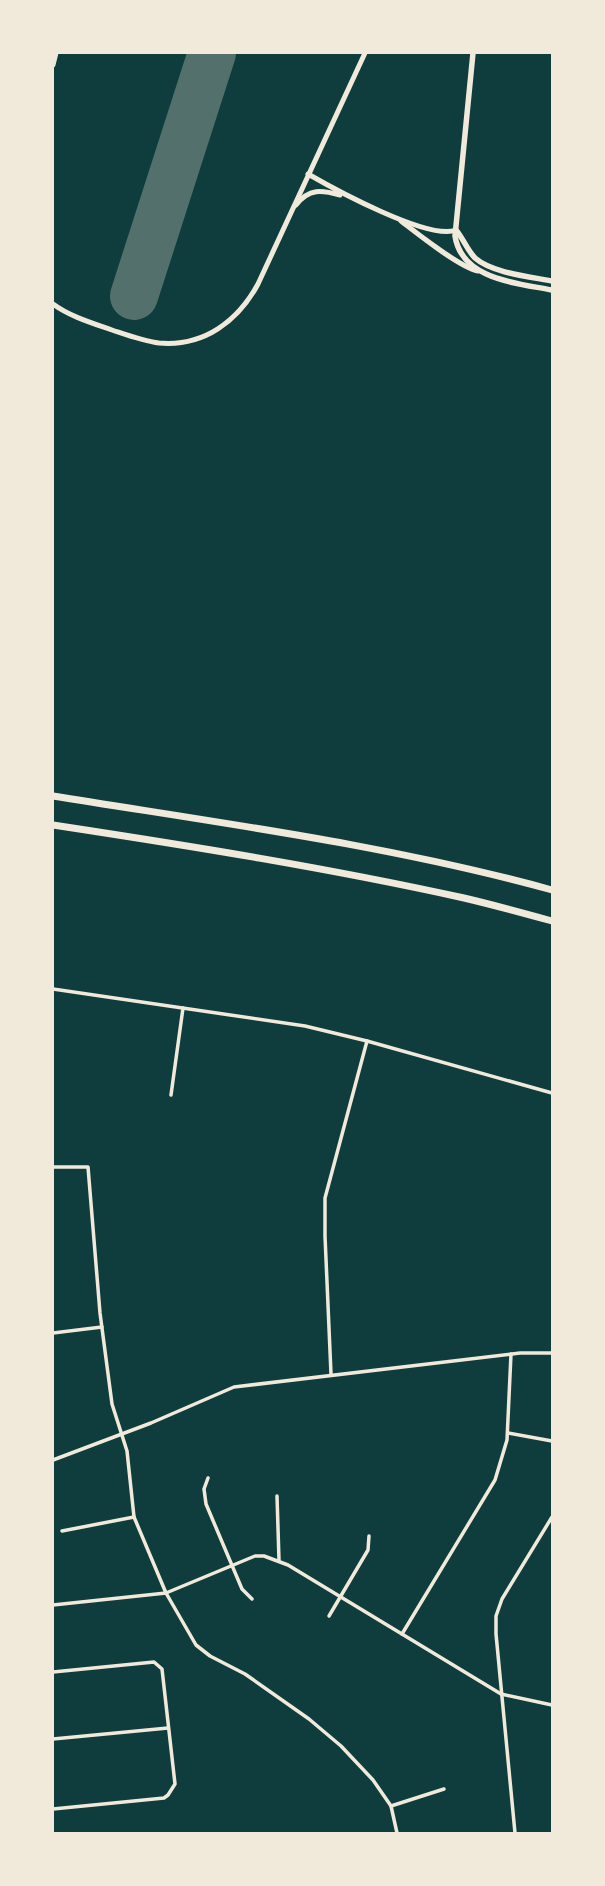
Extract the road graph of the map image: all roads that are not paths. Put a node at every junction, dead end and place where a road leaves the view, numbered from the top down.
1 (56, 53) edge
2 (365, 53) edge
3 (473, 53) edge
4 (53, 65) edge
5 (308, 174) junction
6 (346, 196) junction
7 (290, 214) junction
8 (399, 219) junction
9 (456, 230) junction
10 (478, 271) junction
11 (552, 281) edge
12 (552, 290) edge
13 (53, 304) edge
14 (53, 796) edge
15 (53, 825) edge
16 (552, 889) edge
17 (552, 921) edge
18 (53, 988) edge
19 (183, 1008) junction
20 (367, 1041) junction
21 (552, 1093) edge
22 (171, 1095) dead end
23 (53, 1167) edge
24 (102, 1327) junction
25 (53, 1333) edge
26 (552, 1353) edge
27 (511, 1354) junction
28 (331, 1374) junction
29 (508, 1433) junction
30 (121, 1435) junction
31 (552, 1442) edge
32 (53, 1460) edge
33 (208, 1478) dead end
34 (277, 1496) dead end
35 (134, 1517) junction
36 (552, 1517) edge
37 (62, 1531) dead end
38 (369, 1536) dead end
39 (279, 1560) junction
40 (232, 1565) junction
41 (166, 1593) junction
42 (342, 1596) junction
43 (252, 1599) dead end
44 (53, 1605) edge
45 (329, 1616) dead end
46 (402, 1634) junction
47 (53, 1672) edge
48 (501, 1694) junction
49 (552, 1705) edge
50 (168, 1728) junction
51 (53, 1739) edge
52 (444, 1789) dead end
53 (390, 1806) junction
54 (53, 1809) edge
55 (397, 1833) edge
56 (515, 1833) edge

1 - 4 main road
2 - 5 main road
3 - 9 main road
5 - 6 main road
5 - 7 main road
6 - 7 main road
6 - 8 main road
7 - 13 main road
8 - 9 main road
8 - 10 main road
9 - 10 main road
9 - 11 main road
10 - 12 main road
14 - 16 highway
15 - 17 highway
18 - 19 street
19 - 20 street
19 - 22 street
20 - 21 street
20 - 28 street
23 - 24 street
24 - 25 street
24 - 30 street
26 - 27 street
27 - 28 street
27 - 29 street
28 - 30 street
29 - 31 street
29 - 46 street
30 - 32 street
30 - 35 street
33 - 40 street
34 - 39 street
35 - 37 street
35 - 41 street
36 - 48 street
38 - 42 street
39 - 40 street
39 - 42 street
40 - 41 street
40 - 43 street
41 - 44 street
41 - 53 street
42 - 45 street
42 - 46 street
46 - 48 street
47 - 50 street
48 - 49 street
48 - 56 street
50 - 51 street
50 - 54 street
52 - 53 street
53 - 55 street

